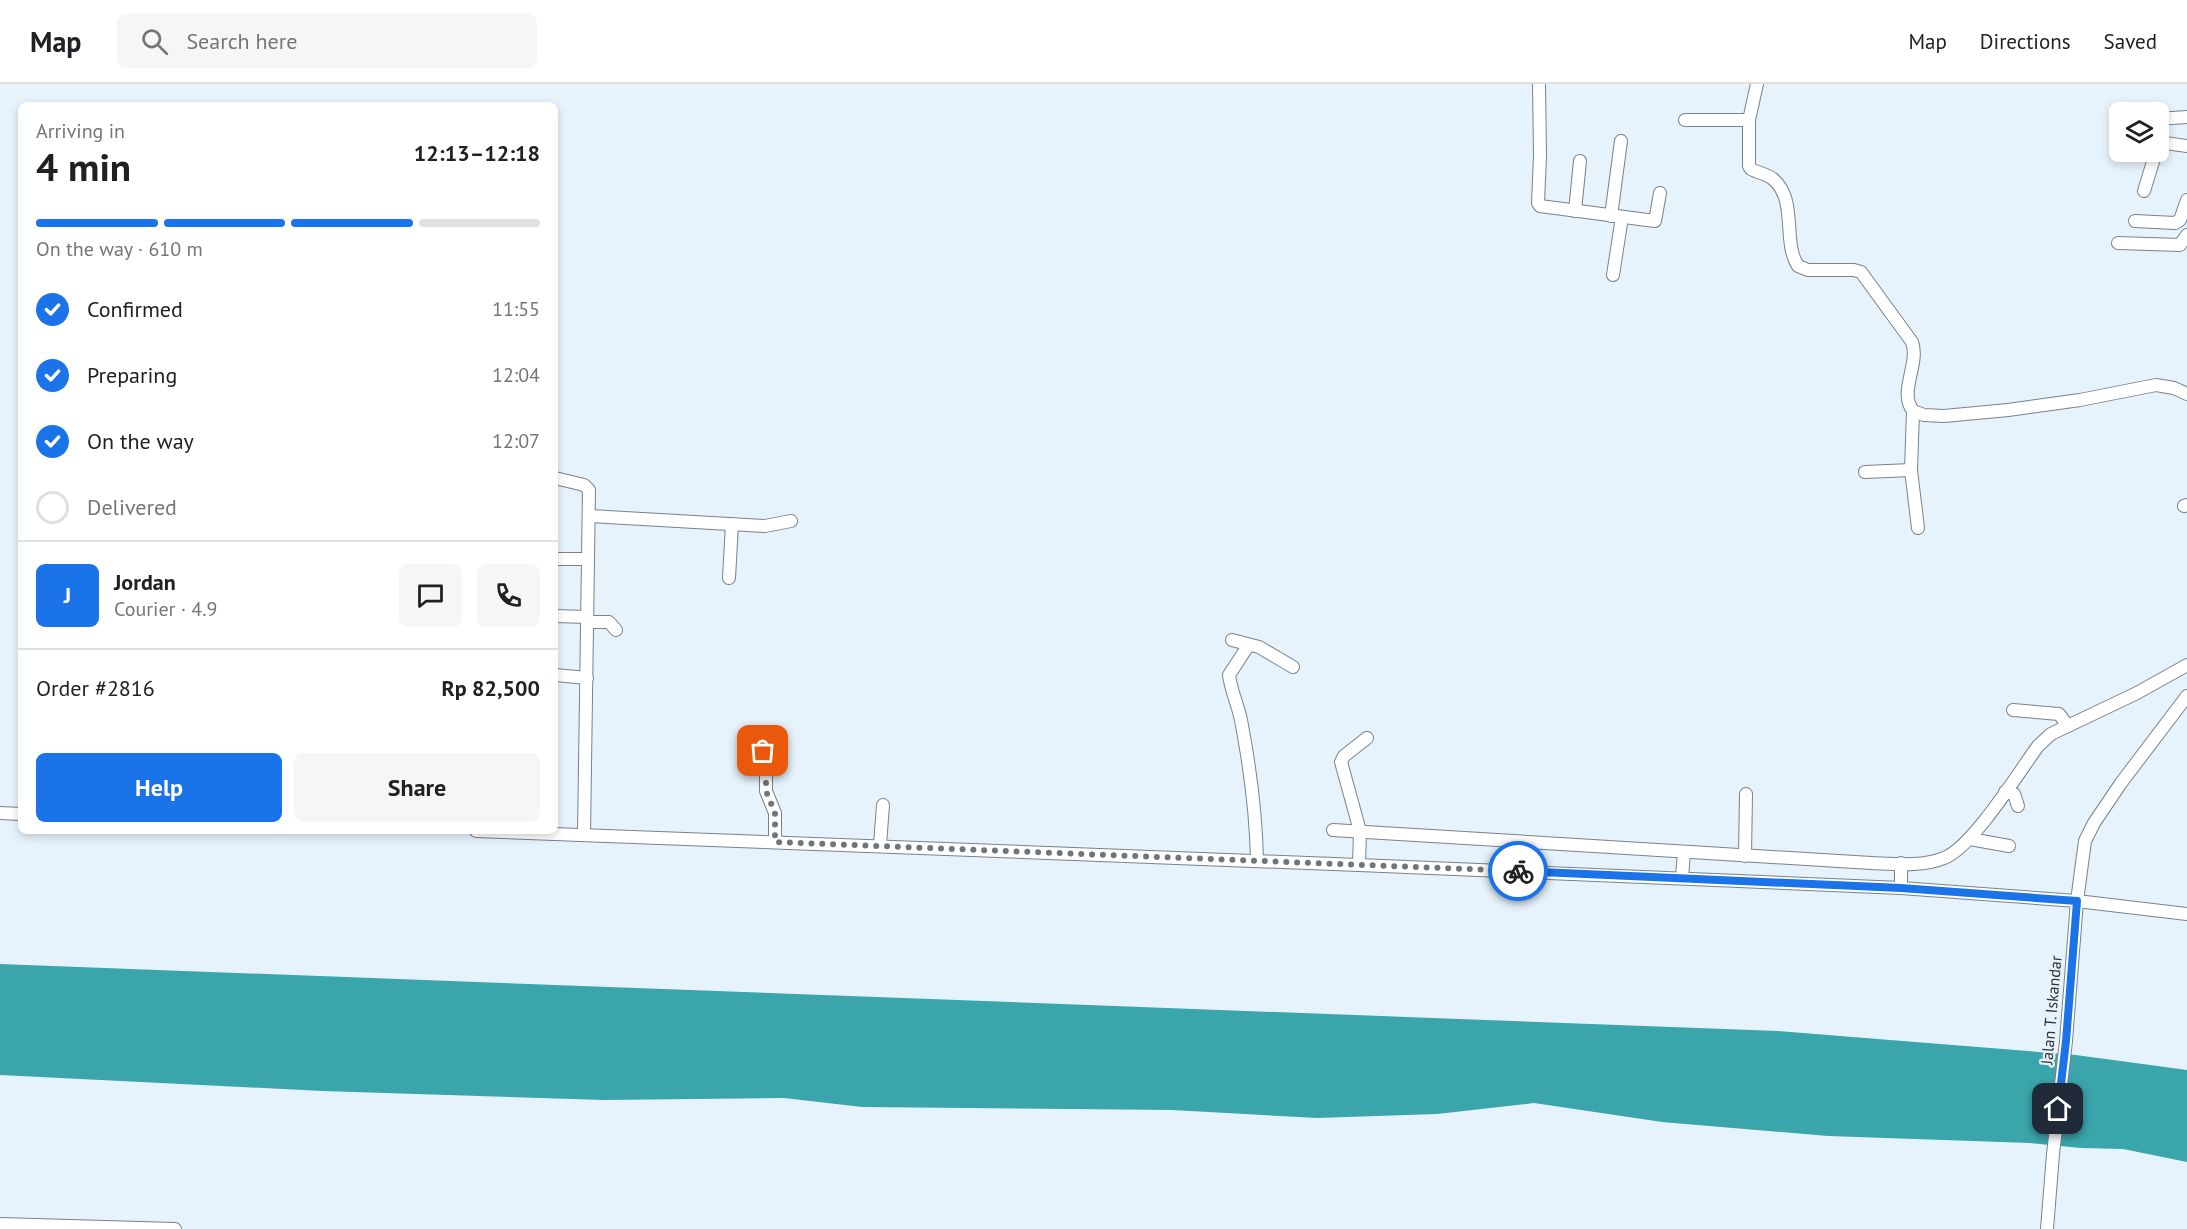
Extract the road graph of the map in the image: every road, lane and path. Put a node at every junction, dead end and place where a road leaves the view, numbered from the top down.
1 (1539, 84) edge
2 (1757, 84) edge
3 (2187, 117) edge
4 (2169, 118) edge
5 (1685, 120) dead end
6 (1749, 120) junction
7 (1621, 141) dead end
8 (2169, 144) edge
9 (2187, 146) edge
10 (1580, 161) dead end
11 (2153, 162) edge
12 (2144, 191) dead end
13 (1659, 194) dead end
14 (2187, 200) edge
15 (1575, 211) junction
16 (1617, 216) junction
17 (2180, 220) junction
18 (2135, 221) dead end
19 (2187, 234) edge
20 (2118, 243) dead end
21 (1613, 275) dead end
22 (2187, 394) edge
23 (1913, 411) junction
24 (1911, 470) junction
25 (1865, 472) dead end
26 (558, 479) edge
27 (590, 516) junction
28 (791, 521) dead end
29 (732, 524) junction
30 (1917, 528) dead end
31 (558, 559) edge
32 (588, 560) junction
33 (729, 578) dead end
34 (558, 616) edge
35 (586, 619) junction
36 (616, 630) dead end
37 (1232, 640) dead end
38 (1248, 646) junction
39 (2187, 664) edge
40 (1293, 667) dead end
41 (558, 675) edge
42 (587, 678) junction
43 (2187, 696) edge
44 (2013, 710) dead end
45 (2068, 726) junction
46 (761, 732) dead end
47 (1366, 738) dead end
48 (2005, 792) junction
49 (1746, 794) dead end
50 (2018, 806) dead end
51 (883, 810) dead end
52 (0, 813) edge
53 (18, 814) edge
54 (558, 830) edge
55 (584, 830) junction
56 (1333, 830) dead end
57 (1360, 833) junction
58 (775, 838) junction
59 (1970, 839) junction
60 (880, 846) junction
61 (2009, 846) dead end
62 (1684, 853) junction
63 (1745, 856) junction
64 (1257, 861) junction
65 (1359, 861) junction
66 (1901, 863) junction
67 (1683, 874) junction
68 (1901, 888) junction
69 (2077, 901) junction
70 (2187, 914) edge
71 (0, 1224) edge
72 (127, 1228) edge
73 (175, 1229) edge
74 (2047, 1229) edge

1 - 15 street
2 - 6 street
3 - 4 street
5 - 6 street
6 - 23 street
7 - 16 street
8 - 9 street
10 - 15 street
11 - 12 street
13 - 16 street
14 - 17 street
15 - 16 street
16 - 21 street
17 - 18 street
17 - 19 street
19 - 20 street
22 - 23 street
23 - 24 street
24 - 25 street
24 - 30 street
26 - 27 street
27 - 29 street
27 - 32 street
28 - 29 street
29 - 33 street
31 - 32 street
32 - 35 street
34 - 35 street
35 - 36 street
35 - 42 street
37 - 38 street
38 - 40 street
38 - 64 street
39 - 45 street
41 - 42 street
42 - 55 street
43 - 69 street, Jalan T. Iskandar
44 - 45 street
45 - 48 street
46 - 58 street
47 - 57 street
48 - 50 street
48 - 59 street
49 - 63 street
51 - 60 street
52 - 53 street
54 - 55 street
55 - 58 street
56 - 57 street
57 - 62 street
57 - 65 street
58 - 60 street
59 - 61 street
59 - 66 street
60 - 64 street
62 - 63 street
62 - 67 street
63 - 66 street
64 - 65 street
65 - 67 street
66 - 68 street
67 - 68 street
68 - 69 street
69 - 70 street
69 - 74 street, Jalan T. Iskandar
71 - 72 street
72 - 73 street

